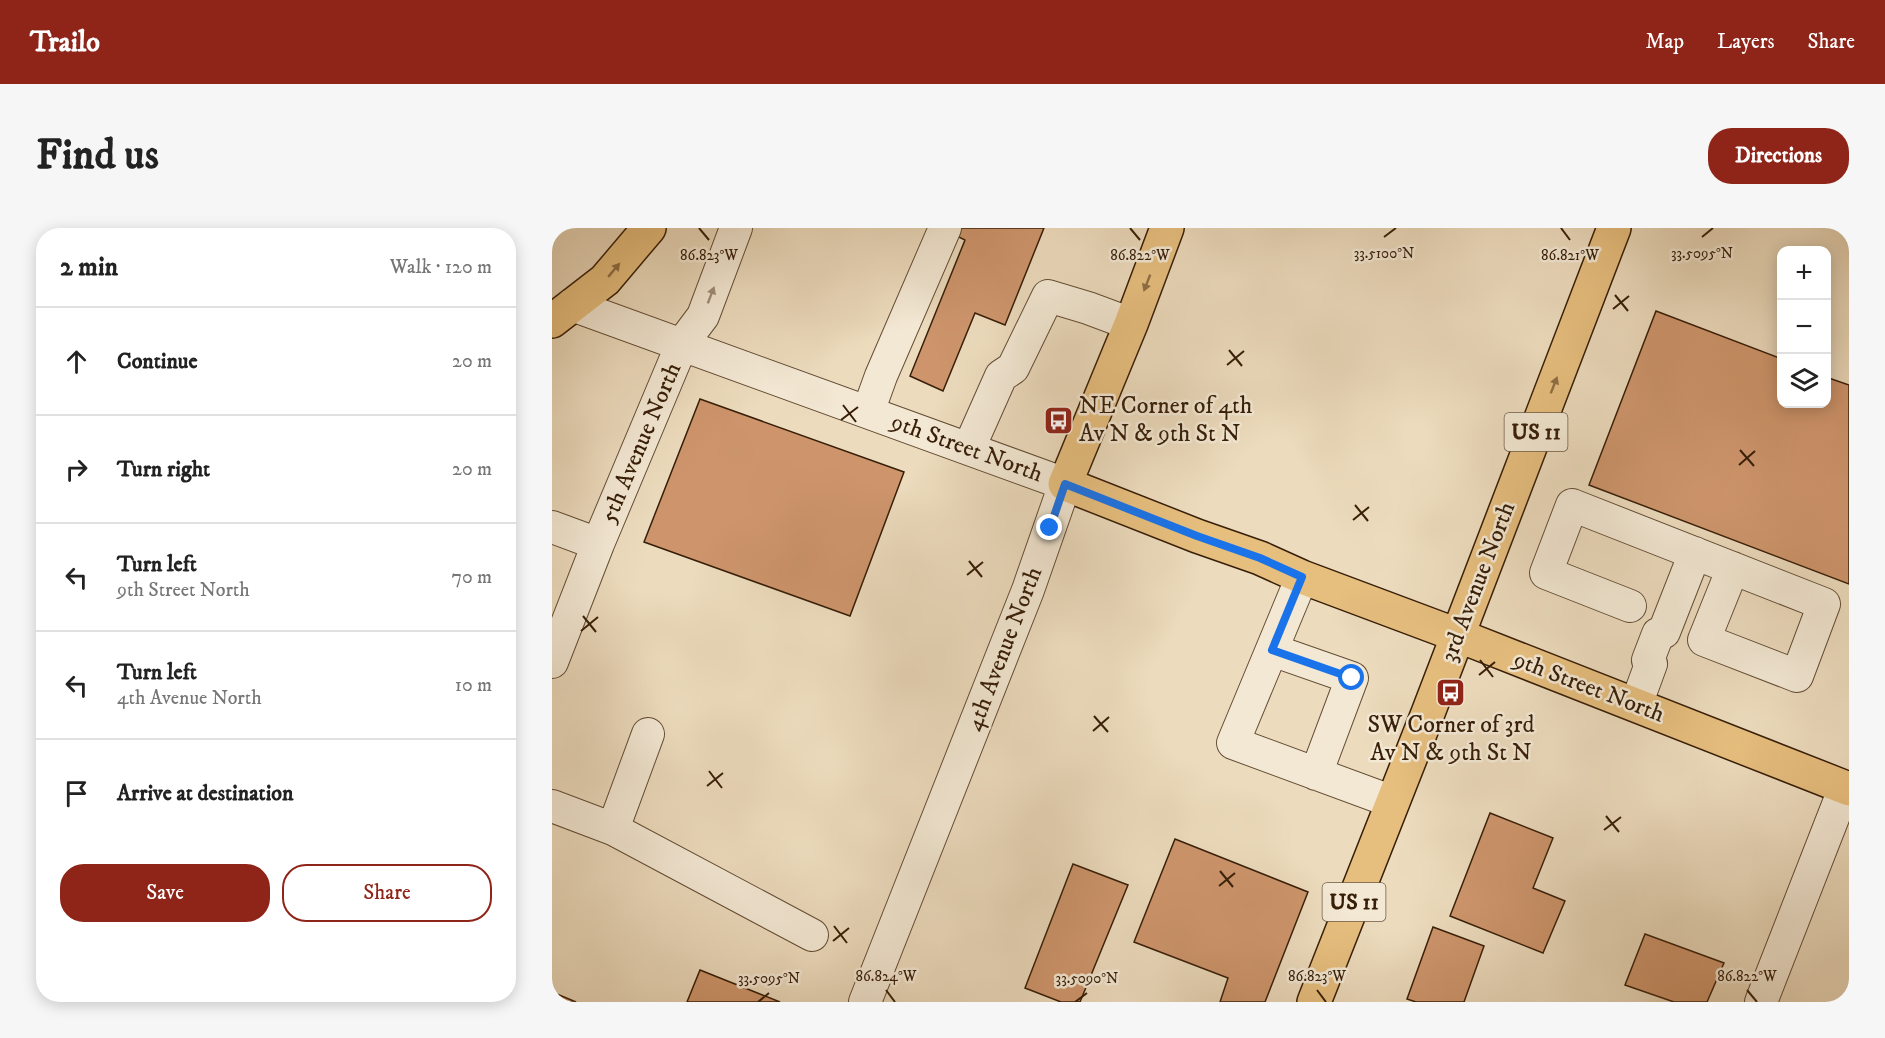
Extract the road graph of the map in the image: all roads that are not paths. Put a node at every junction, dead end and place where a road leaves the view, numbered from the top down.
1 (649, 228) edge
2 (736, 228) edge
3 (945, 228) edge
4 (1167, 228) edge
5 (1614, 228) edge
6 (559, 308) edge
7 (1131, 324) junction
8 (682, 344) junction
9 (868, 412) junction
10 (969, 448) junction
11 (1065, 484) junction
12 (552, 527) edge
13 (598, 544) junction
14 (1695, 553) junction
15 (1733, 568) junction
16 (1302, 577) junction
17 (1630, 606) dead end
18 (1837, 609) edge
19 (1457, 635) junction
20 (1272, 650) junction
21 (552, 662) edge
22 (1636, 705) junction
23 (648, 734) dead end
24 (1311, 772) junction
25 (1848, 785) edge
26 (1393, 802) junction
27 (552, 806) edge
28 (614, 829) junction
29 (812, 934) dead end
30 (865, 1002) edge
31 (1314, 1002) edge
32 (1761, 1002) edge

6 -> 1 main road
8 -> 2 street, 5th Avenue North
3 - 9 street
4 -> 7 main road, 4th Avenue North
19 -> 5 main road, 3rd Avenue North / US 11
6 - 8 street, 9th Street North
7 - 10 street
7 - 11 main road, 4th Avenue North
8 - 9 street, 9th Street North
8 - 13 street, 5th Avenue North
9 - 10 street, 9th Street North
10 - 11 street, 9th Street North
11 - 16 main road, 9th Street North
11 - 30 street, 4th Avenue North
12 - 13 street
13 - 21 street, 5th Avenue North
14 - 15 street
14 - 17 street
14 - 22 street
15 - 18 street
15 - 18 street
16 - 19 main road, 9th Street North
16 - 20 street
19 - 22 main road, 9th Street North
19 - 26 main road, 3rd Avenue North / US 11
20 - 24 street
20 - 24 street
22 - 25 main road, 9th Street North
23 - 28 street
24 - 26 street
25 - 32 street
26 - 31 main road, 3rd Avenue North / US 11
27 - 28 street
28 - 29 street

